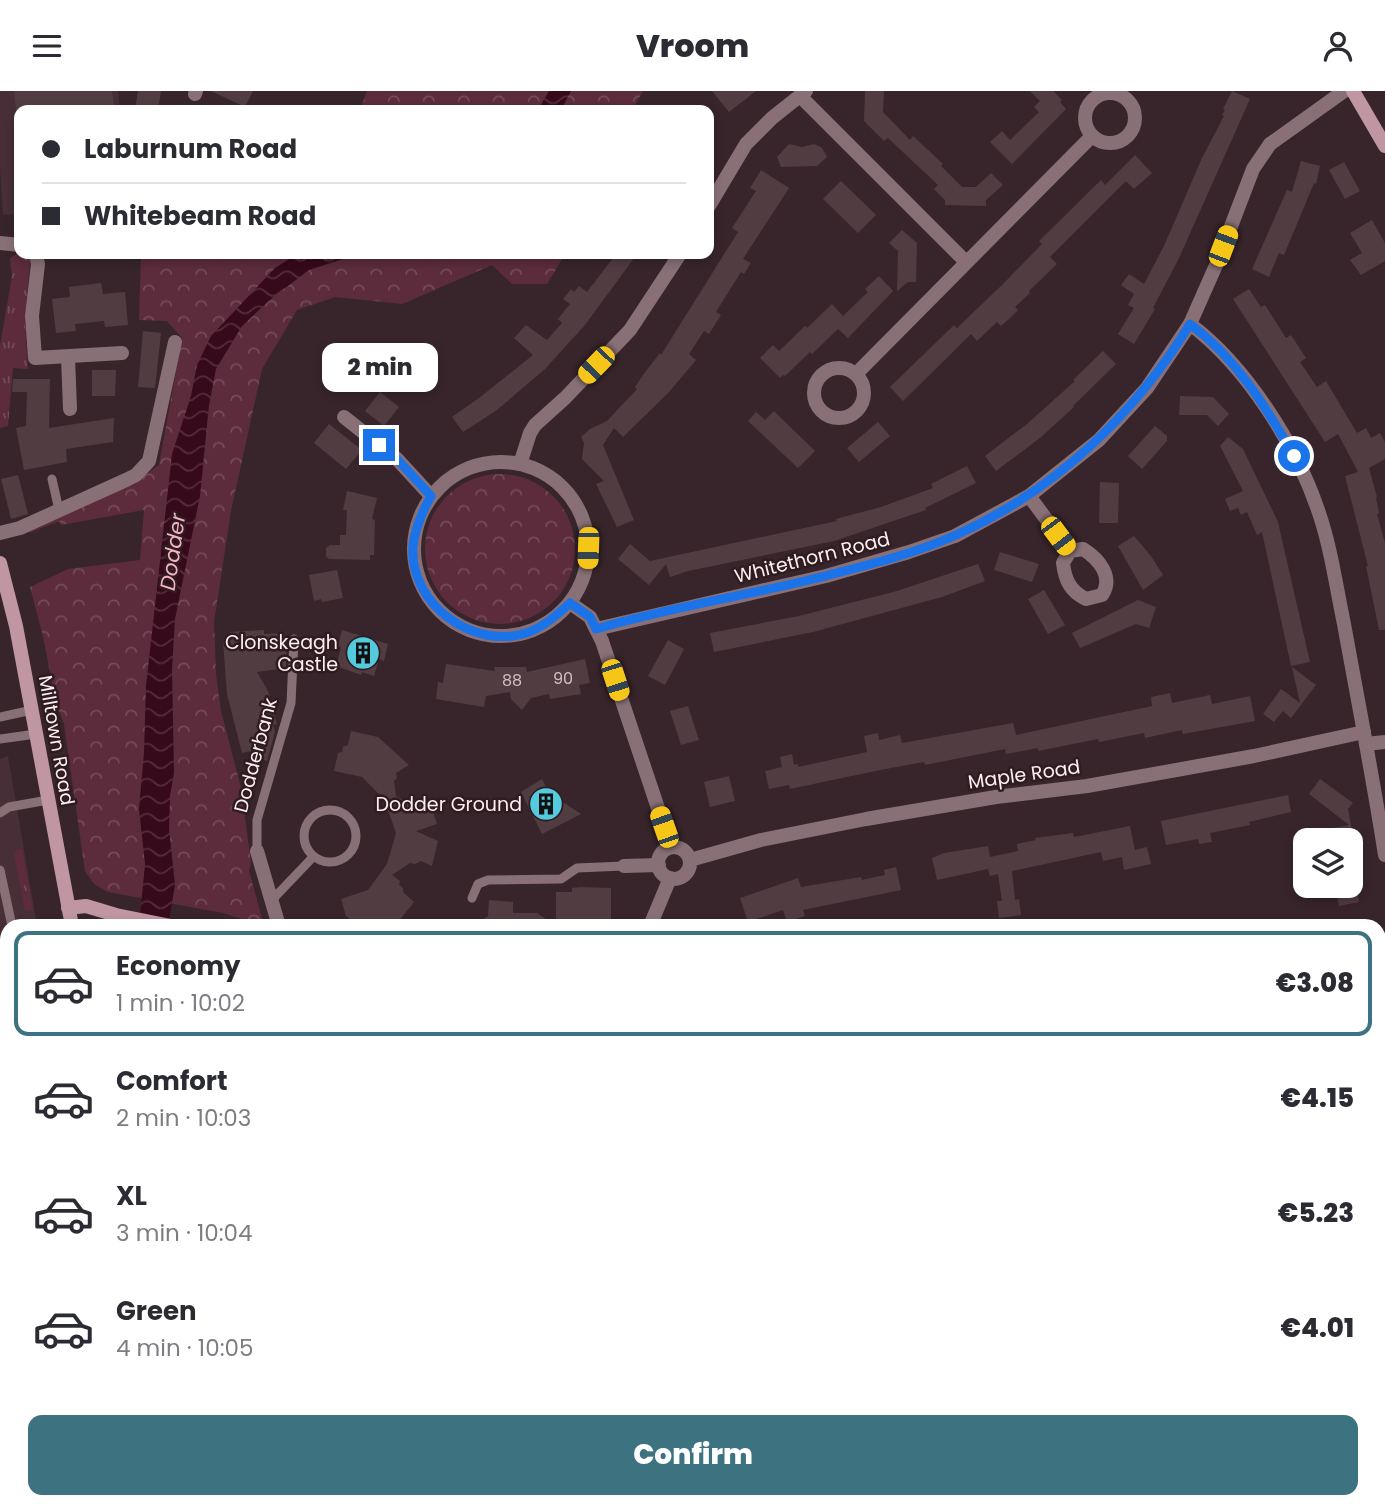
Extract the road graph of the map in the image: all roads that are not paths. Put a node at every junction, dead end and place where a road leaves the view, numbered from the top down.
1 (1344, 91) edge
2 (1353, 91) edge
3 (803, 93) edge
4 (1092, 137) dead end
5 (1385, 146) edge
6 (714, 198) edge
7 (37, 259) edge
8 (677, 259) edge
9 (967, 262) junction
10 (1190, 324) junction
11 (174, 342) dead end
12 (122, 353) dead end
13 (68, 357) junction
14 (856, 374) dead end
15 (70, 409) dead end
16 (344, 417) dead end
17 (520, 464) junction
18 (52, 479) dead end
19 (431, 496) junction
20 (1028, 496) junction
21 (59, 510) junction
22 (0, 533) edge
23 (1070, 551) dead end
24 (0, 563) edge
25 (570, 603) junction
26 (596, 629) junction
27 (294, 639) dead end
28 (32, 710) junction
29 (0, 717) edge
30 (36, 734) junction
31 (1365, 738) junction
32 (0, 739) edge
33 (1385, 742) edge
34 (48, 800) junction
35 (5, 805) edge
36 (0, 813) edge
37 (671, 847) junction
38 (257, 851) joint
39 (1385, 855) edge
40 (313, 857) junction
41 (690, 860) junction
42 (659, 865) junction
43 (624, 866) joint
44 (0, 870) edge
45 (670, 878) junction
46 (472, 898) dead end
47 (272, 900) junction
48 (68, 908) junction
49 (10, 919) edge
50 (70, 919) edge
51 (109, 919) edge
52 (277, 919) edge
53 (655, 919) edge

1 - 10 street, Whitethorn Road
2 - 5 main road
3 - 6 street
3 - 9 street
4 - 9 street
7 - 13 street
8 - 17 street
9 - 14 street
10 - 20 street, Whitethorn Road
10 - 31 street
11 - 21 street
12 - 13 street
13 - 15 street
16 - 19 street
17 - 19 street
17 - 25 street
18 - 21 lane
19 - 25 street
20 - 23 street
20 - 26 street, Whitethorn Road
21 - 22 street
24 - 28 main road, Milltown Road
25 - 26 street
26 - 37 street
27 - 38 lane, Dodderbank
28 - 29 lane
28 - 30 main road, Milltown Road
30 - 32 lane
30 - 34 main road, Milltown Road
31 - 33 street, Maple Road
31 - 39 street
31 - 41 street, Maple Road
34 - 35 lane
34 - 48 main road, Milltown Road
35 - 36 lane
37 - 41 street
37 - 42 street
38 - 47 street, Dodderbank
40 - 40 lane
40 - 47 lane
41 - 45 street
42 - 43 street
42 - 45 street
43 - 46 lane
44 - 49 lane
45 - 53 street
47 - 52 street, Dodderbank
48 - 50 main road, Milltown Road
48 - 51 main road

